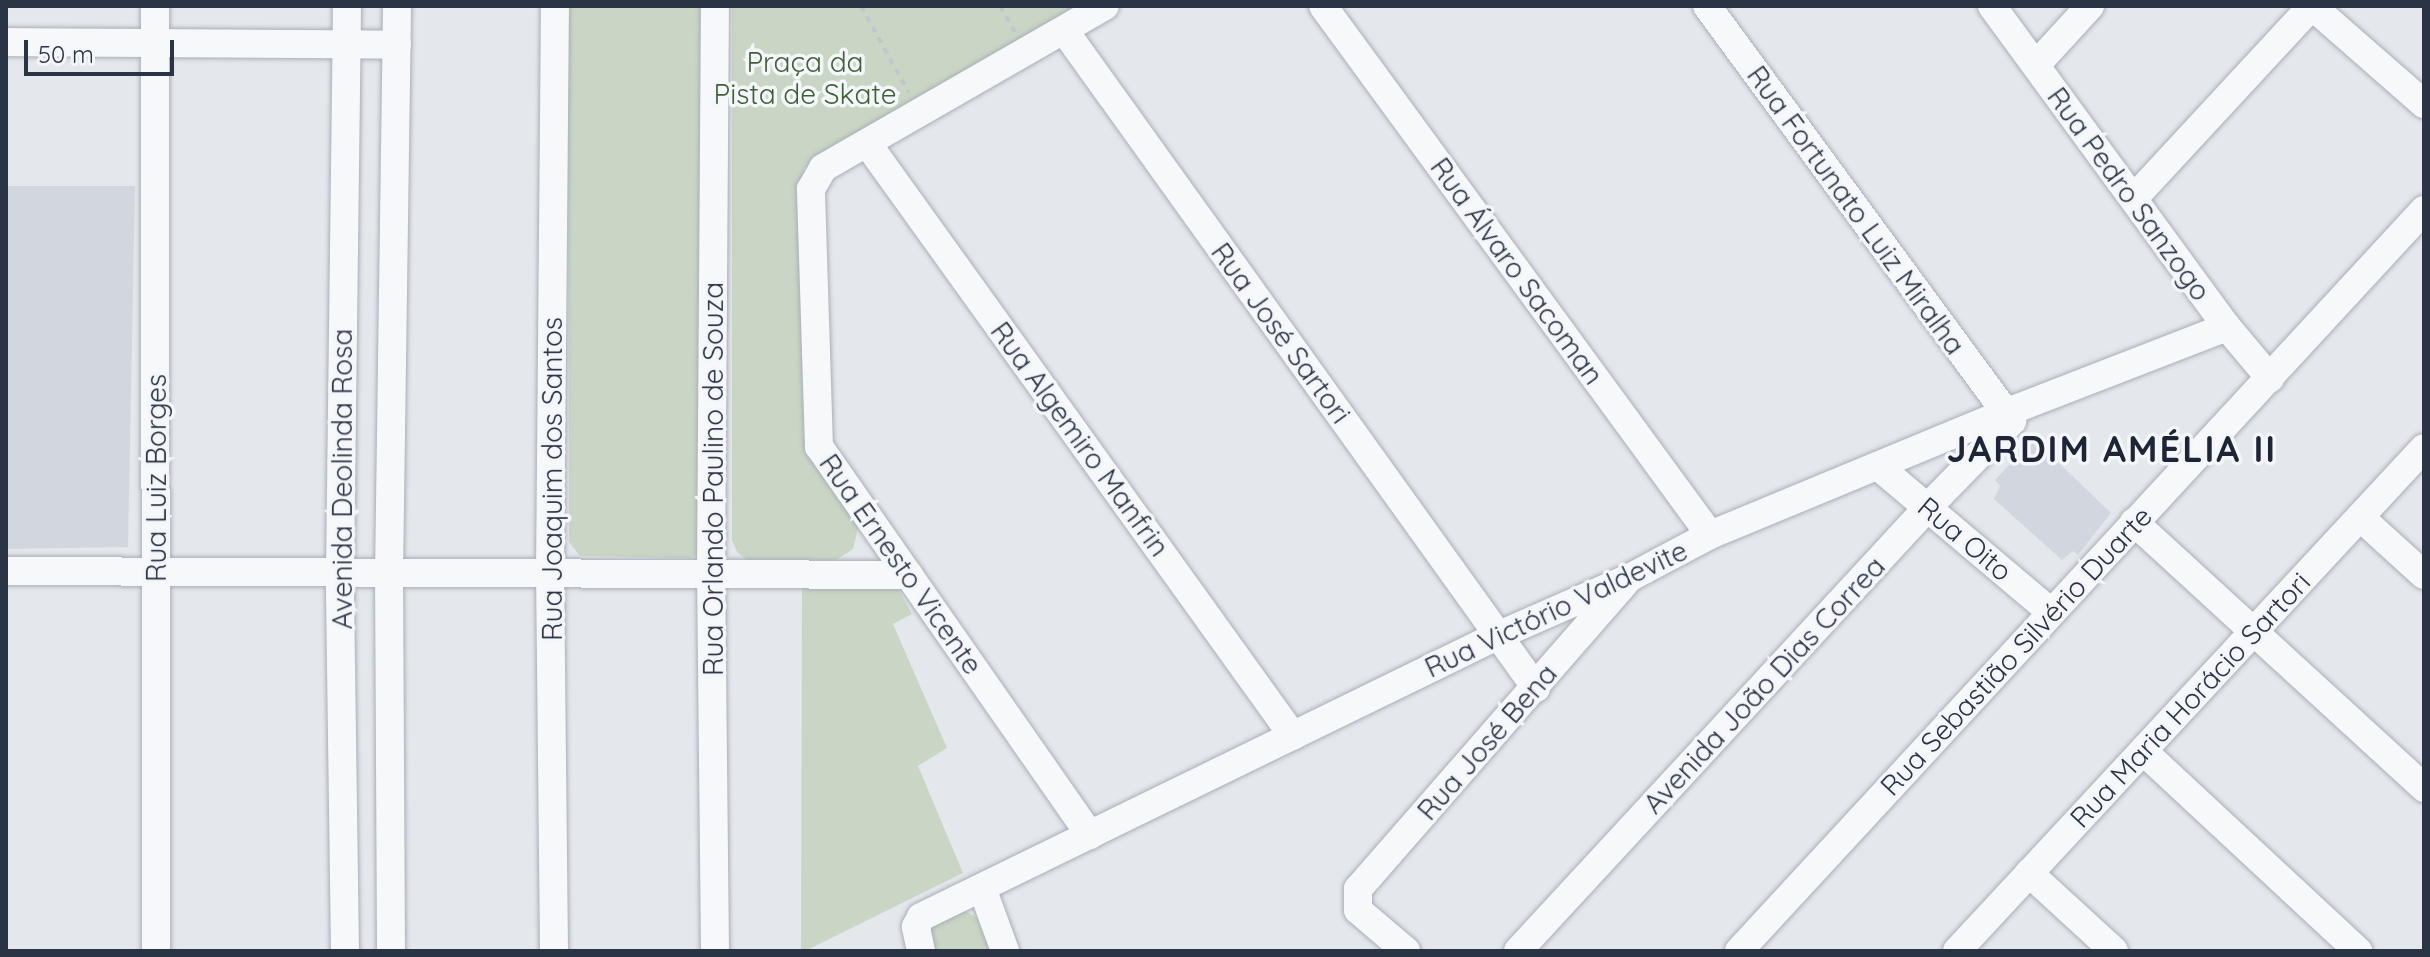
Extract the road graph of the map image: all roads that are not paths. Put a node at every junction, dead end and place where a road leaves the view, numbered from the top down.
1 (155, 6) edge
2 (347, 6) edge
3 (397, 6) edge
4 (555, 6) edge
5 (715, 6) edge
6 (1105, 6) edge
7 (1323, 6) edge
8 (1707, 6) edge
9 (1992, 6) edge
10 (2090, 6) edge
11 (2312, 6) edge
12 (1064, 30) junction
13 (6, 42) edge
14 (155, 45) junction
15 (347, 45) junction
16 (397, 45) junction
17 (2036, 65) junction
18 (2424, 104) edge
19 (867, 143) junction
20 (2134, 198) junction
21 (2424, 210) edge
22 (2227, 327) junction
23 (2270, 378) junction
24 (2008, 417) junction
25 (2424, 448) edge
26 (1878, 466) junction
27 (1928, 507) junction
28 (2360, 517) junction
29 (2134, 522) junction
30 (1710, 535) junction
31 (156, 570) junction
32 (6, 571) edge
33 (340, 572) junction
34 (711, 573) junction
35 (389, 575) junction
36 (550, 575) junction
37 (909, 575) junction
38 (2424, 575) edge
39 (1629, 578) junction
40 (2051, 612) junction
41 (2253, 632) junction
42 (1497, 636) junction
43 (1536, 688) junction
44 (1293, 736) junction
45 (2143, 751) junction
46 (2424, 788) edge
47 (1090, 835) junction
48 (2029, 873) junction
49 (982, 888) junction
50 (919, 944) edge
51 (156, 951) edge
52 (345, 951) edge
53 (391, 951) edge
54 (554, 951) edge
55 (715, 951) edge
56 (1005, 951) edge
57 (1406, 951) edge
58 (1518, 951) edge
59 (1739, 951) edge
60 (1957, 951) edge
61 (2114, 951) edge
62 (2358, 951) edge

1 - 14 street, Rua Luiz Borges
2 - 15 street, Avenida Deolinda Rosa
3 - 16 street, Avenida Deolinda Rosa
4 - 36 street, Rua Joaquim dos Santos
5 - 34 street, Rua Orlando Paulino de Souza
6 - 12 street
7 - 30 street, Rua Álvaro Sacoman
8 - 24 street, Rua Fortunato Luiz Miralha
9 - 17 street, Rua Pedro Sanzogo
10 - 17 street
11 - 18 street
11 - 20 street
12 - 19 street
12 - 42 street, Rua José Sartori
13 - 14 street
14 - 15 street
14 - 31 street, Rua Luiz Borges
15 - 16 street
15 - 33 street, Avenida Deolinda Rosa
16 - 35 street, Avenida Deolinda Rosa
17 - 20 street, Rua Pedro Sanzogo
19 - 37 street, Rua Ernesto Vicente
19 - 44 street, Rua Algemiro Manfrin
20 - 22 street, Rua Pedro Sanzogo
21 - 23 street, Rua Sebastião Silvério Duarte
22 - 23 street, Rua Pedro Sanzogo
22 - 24 street, Rua Victório Valdevite
23 - 29 street, Rua Sebastião Silvério Duarte
24 - 26 street, Rua Victório Valdevite
24 - 27 street, Avenida João Dias Correa
25 - 28 street, Rua Maria Horácio Sartori
26 - 27 street, Rua Oito
26 - 30 street, Rua Victório Valdevite
27 - 40 street, Rua Oito
27 - 58 street, Avenida João Dias Correa
28 - 38 street
28 - 41 street, Rua Maria Horácio Sartori
29 - 40 street, Rua Sebastião Silvério Duarte
29 - 41 street
30 - 39 street, Rua Victório Valdevite
31 - 32 street
31 - 33 street
31 - 51 street, Rua Luiz Borges
33 - 35 street
33 - 52 street, Avenida Deolinda Rosa
34 - 36 street
34 - 37 street
34 - 55 street, Rua Orlando Paulino de Souza
35 - 36 street
35 - 53 street, Avenida Deolinda Rosa
36 - 54 street, Rua Joaquim dos Santos
37 - 47 street, Rua Ernesto Vicente
39 - 42 street, Rua Victório Valdevite
39 - 43 street, Rua José Bena
40 - 59 street, Rua Sebastião Silvério Duarte
41 - 45 street, Rua Maria Horácio Sartori
41 - 46 street
42 - 43 street, Rua José Sartori
42 - 44 street, Rua Victório Valdevite
43 - 57 street, Rua José Bena
44 - 47 street, Rua Victório Valdevite
45 - 48 street, Rua Maria Horácio Sartori
45 - 62 street
47 - 49 street, Rua Victório Valdevite
48 - 60 street, Rua Maria Horácio Sartori
48 - 61 street
49 - 50 street, Rua Victório Valdevite
49 - 56 street

